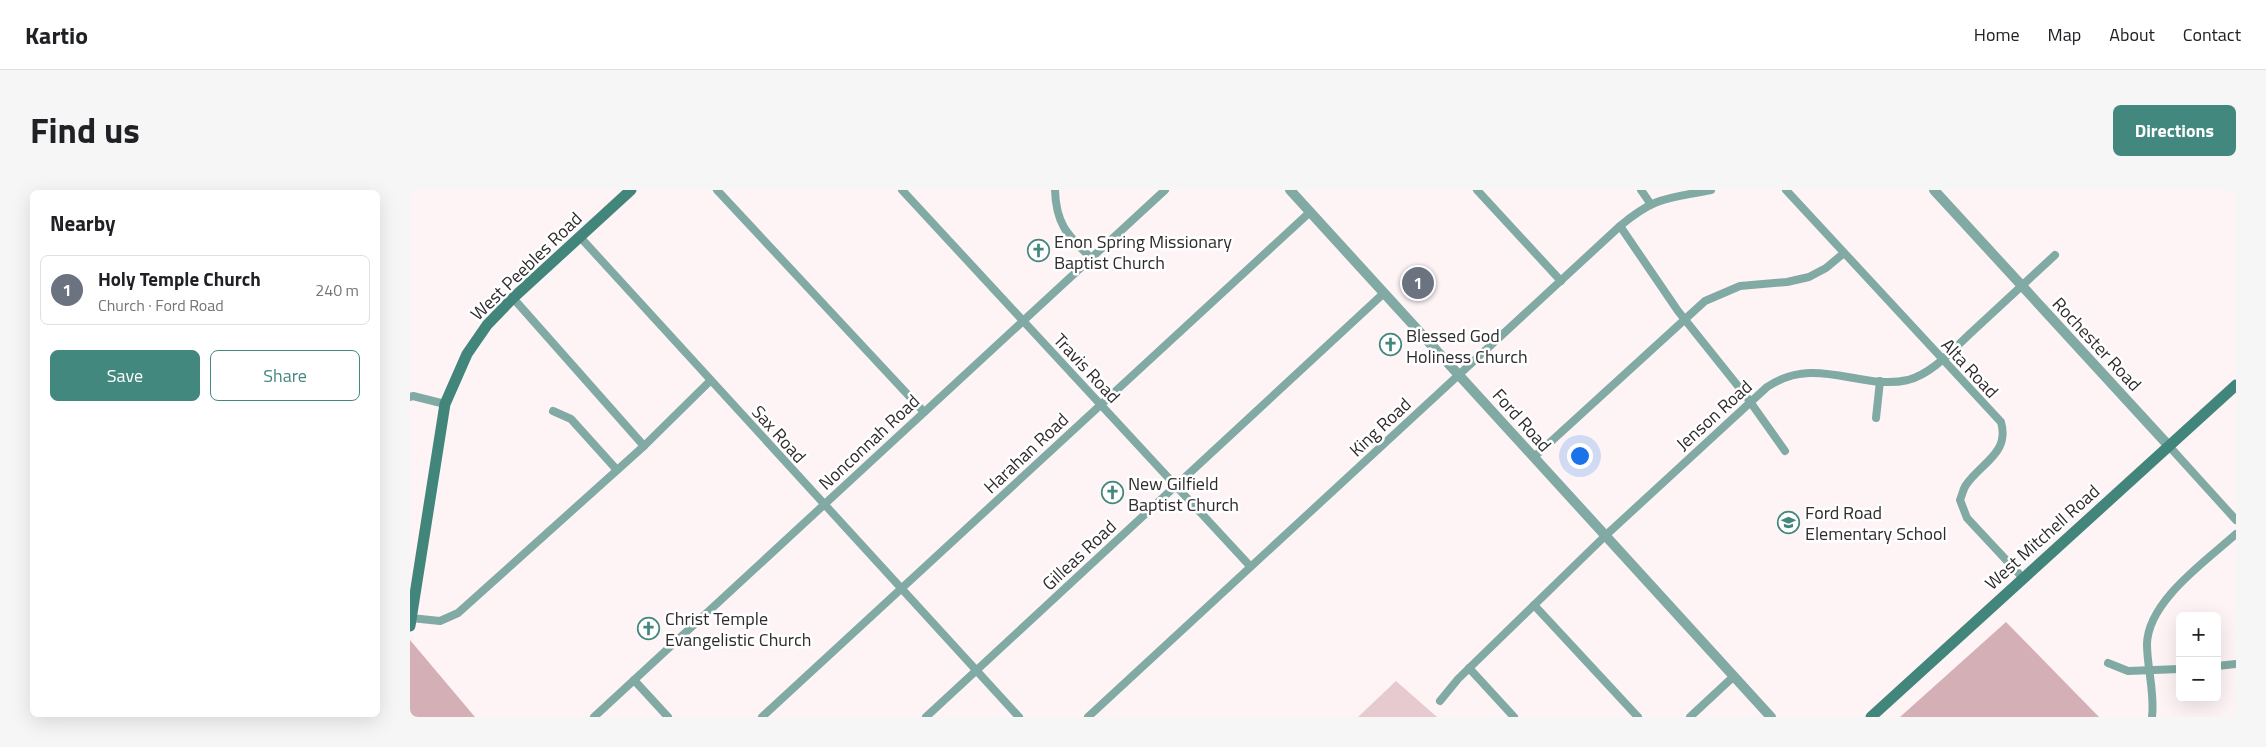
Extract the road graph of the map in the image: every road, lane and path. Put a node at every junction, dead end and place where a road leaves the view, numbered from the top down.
1 (630, 190) edge
2 (717, 190) edge
3 (902, 190) edge
4 (1055, 190) edge
5 (1166, 190) edge
6 (1290, 190) edge
7 (1477, 190) edge
8 (1641, 190) edge
9 (1710, 190) edge
10 (1786, 190) edge
11 (1934, 190) edge
12 (1650, 204) junction
13 (1310, 212) junction
14 (1620, 226) junction
15 (580, 237) junction
16 (1844, 254) junction
17 (2055, 255) dead end
18 (1091, 258) junction
19 (1561, 281) junction
20 (2022, 286) junction
21 (1384, 293) junction
22 (514, 298) junction
23 (1684, 319) junction
24 (1023, 321) junction
25 (1941, 360) junction
26 (1459, 375) junction
27 (710, 381) junction
28 (1880, 381) junction
29 (2236, 385) edge
30 (410, 397) edge
31 (1750, 402) junction
32 (445, 404) junction
33 (1100, 405) junction
34 (553, 411) dead end
35 (924, 412) junction
36 (1876, 418) dead end
37 (2168, 445) junction
38 (644, 446) junction
39 (1785, 451) dead end
40 (1534, 457) junction
41 (617, 470) junction
42 (1176, 486) junction
43 (824, 506) junction
44 (2236, 520) edge
45 (2236, 534) edge
46 (1605, 536) junction
47 (1250, 566) junction
48 (2023, 578) junction
49 (901, 589) junction
50 (1534, 604) junction
51 (411, 622) edge
52 (2108, 663) dead end
53 (2236, 664) edge
54 (2221, 666) edge
55 (1469, 668) junction
56 (2176, 669) edge
57 (975, 671) junction
58 (2150, 671) junction
59 (1734, 677) junction
60 (634, 680) junction
61 (1440, 701) dead end
62 (594, 717) edge
63 (668, 717) edge
64 (762, 717) edge
65 (926, 717) edge
66 (1018, 717) edge
67 (1088, 717) edge
68 (1514, 717) edge
69 (1638, 717) edge
70 (1690, 717) edge
71 (1771, 717) edge
72 (1871, 717) edge
73 (2152, 717) edge

1 - 15 main road, West Peebles Road
2 - 35 street
3 - 24 street, Travis Road
4 - 18 street
5 - 18 street, Nonconnah Road
6 - 13 street, Ford Road
7 - 19 street
8 - 12 street
9 - 12 street, King Road
10 - 16 street, Alta Road
11 - 20 street, Rochester Road
12 - 14 street, King Road
13 - 21 street, Ford Road
13 - 33 street, Harahan Road
14 - 19 street, King Road
14 - 23 street
15 - 22 main road, West Peebles Road
15 - 27 street, Sax Road
16 - 23 street
16 - 25 street, Alta Road
17 - 20 street, Jenson Road
18 - 24 street, Nonconnah Road
19 - 26 street, King Road
20 - 25 street, Jenson Road
20 - 37 street, Rochester Road
21 - 26 street, Ford Road
21 - 42 street, Gilleas Road
22 - 32 main road, West Peebles Road
22 - 38 street
23 - 31 street
23 - 40 street
24 - 33 street, Travis Road
24 - 35 street, Nonconnah Road
25 - 28 street, Jenson Road
25 - 48 street, Alta Road
26 - 40 street, Ford Road
26 - 47 street, King Road
27 - 38 street
27 - 43 street, Sax Road
28 - 31 street, Jenson Road
28 - 36 street
29 - 37 main road, West Mitchell Road
30 - 32 street
31 - 39 street
31 - 46 street, Jenson Road
32 - 51 main road, West Peebles Road
33 - 42 street, Travis Road
33 - 49 street, Harahan Road
34 - 41 street
35 - 43 street, Nonconnah Road
37 - 44 street, Rochester Road
37 - 48 main road, West Mitchell Road
38 - 41 street
40 - 46 street, Ford Road
41 - 51 street
42 - 47 street, Travis Road
42 - 57 street, Gilleas Road
43 - 49 street, Sax Road
43 - 60 street, Nonconnah Road
45 - 58 street
46 - 50 street, Jenson Road
46 - 59 street, Ford Road
47 - 67 street, King Road
48 - 72 main road, West Mitchell Road
49 - 57 street, Sax Road
49 - 64 street, Harahan Road
50 - 55 street, Jenson Road
50 - 69 street
52 - 58 street
53 - 54 street
55 - 61 street, Jenson Road
55 - 68 street
56 - 58 street
57 - 65 street, Gilleas Road
57 - 66 street, Sax Road
58 - 73 street
59 - 70 street
59 - 71 street, Ford Road
60 - 62 street, Nonconnah Road
60 - 63 street

